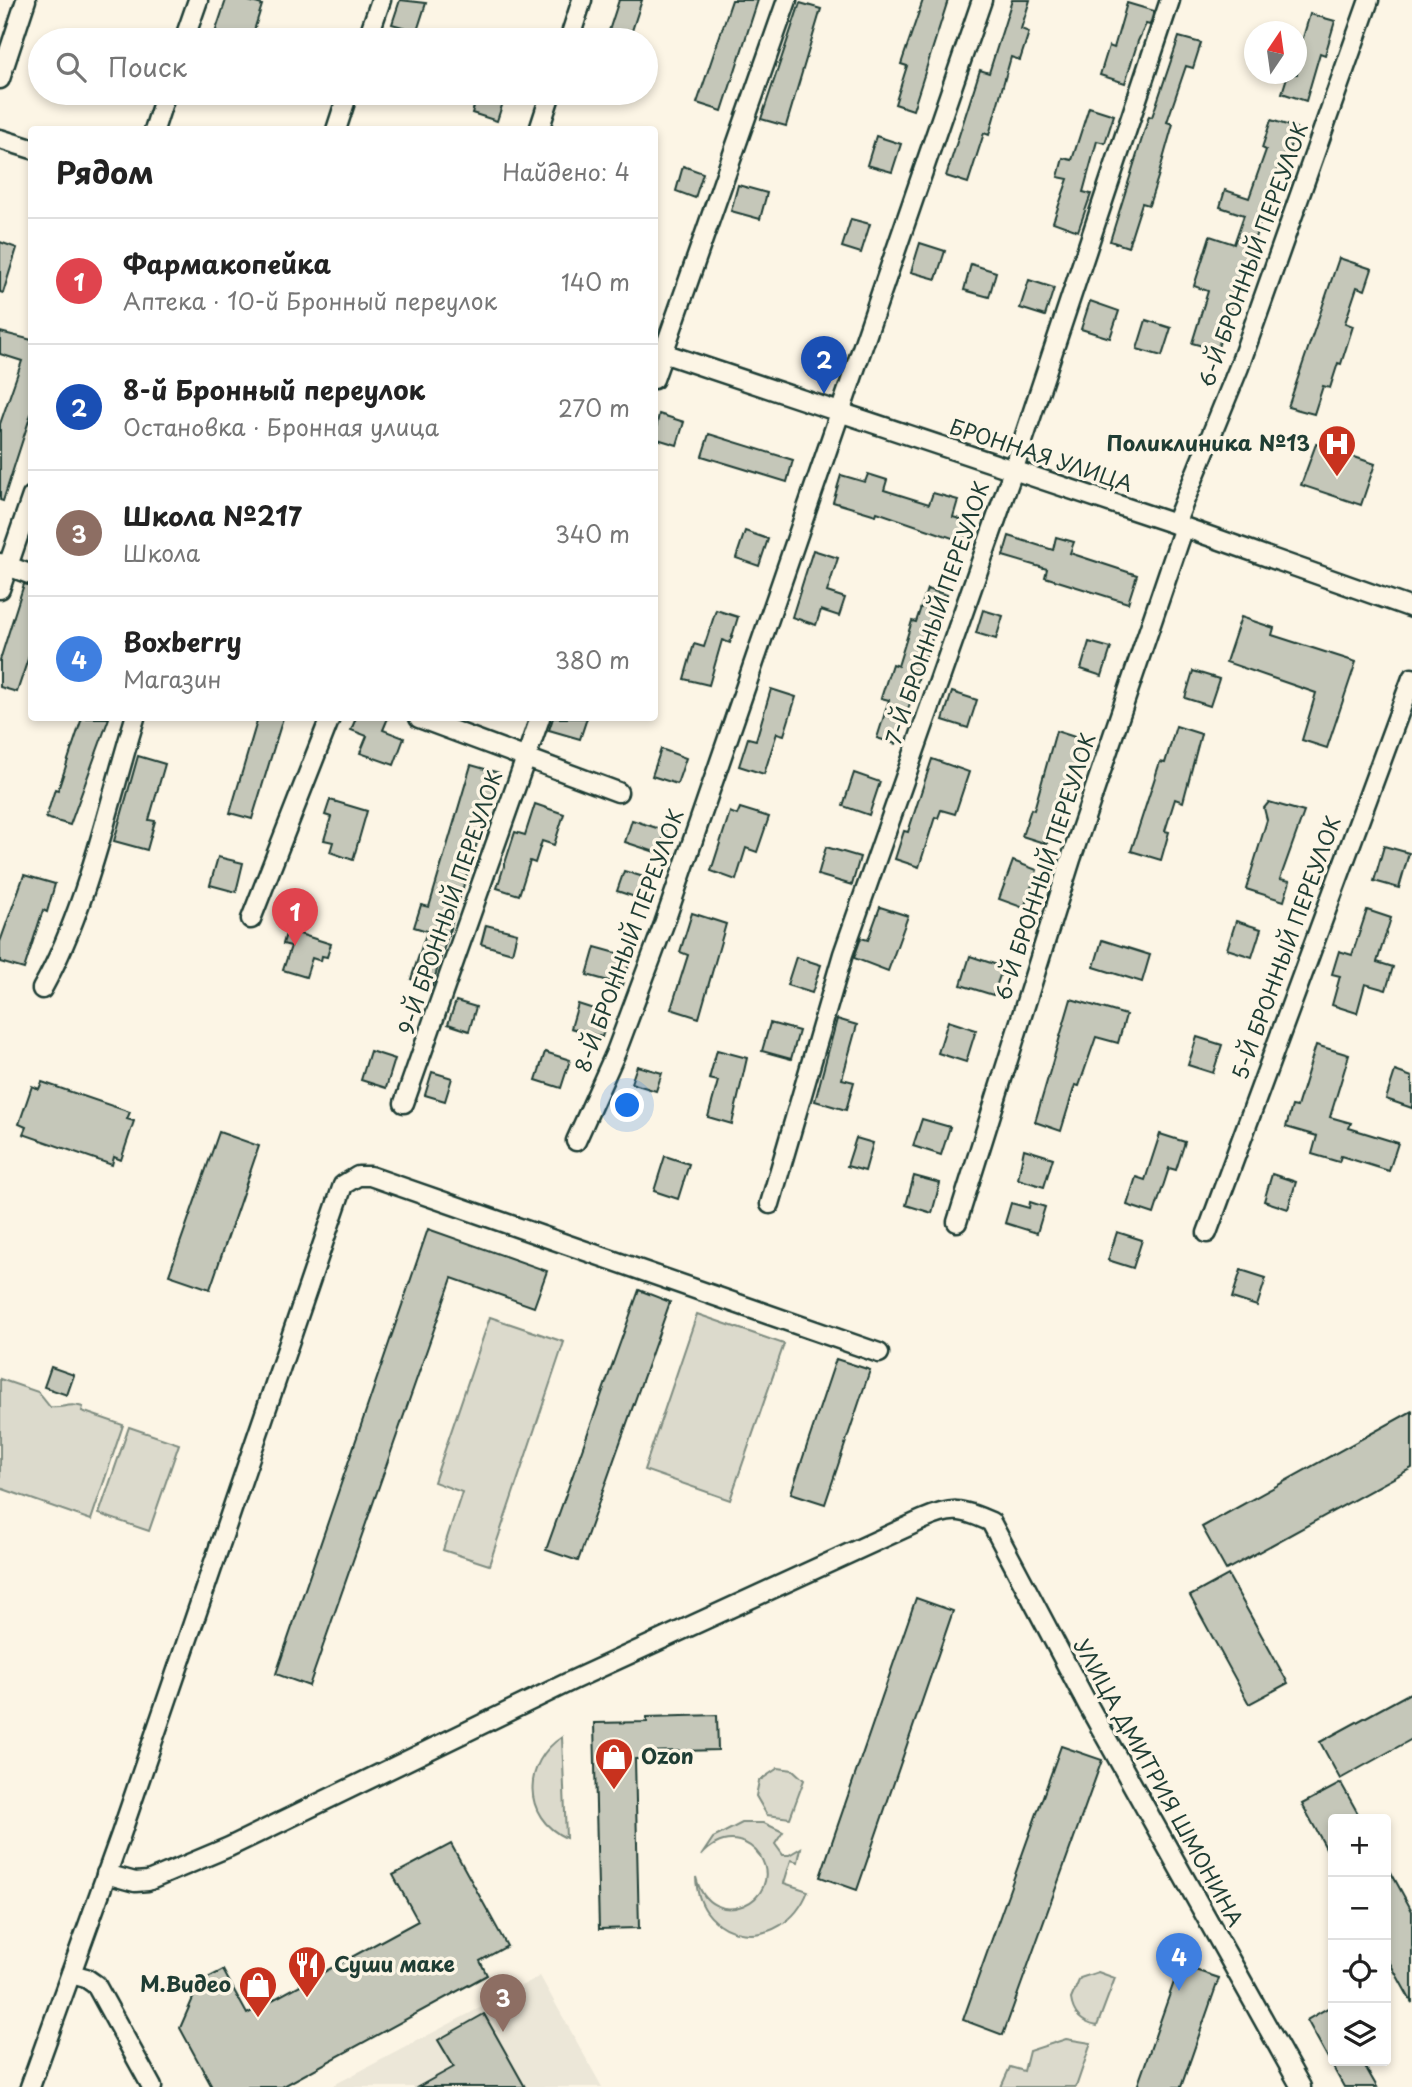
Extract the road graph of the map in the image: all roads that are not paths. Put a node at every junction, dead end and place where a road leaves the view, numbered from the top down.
1 (26, 0) edge
2 (198, 0) edge
3 (381, 0) edge
4 (582, 0) edge
5 (787, 0) edge
6 (982, 0) edge
7 (1170, 0) edge
8 (1369, 0) edge
9 (188, 28) edge
10 (371, 28) edge
11 (573, 28) edge
12 (0, 79) edge
13 (162, 105) edge
14 (344, 105) edge
15 (547, 105) edge
16 (155, 126) edge
17 (336, 126) edge
18 (540, 126) edge
19 (0, 139) edge
20 (28, 148) edge
21 (659, 351) edge
22 (841, 414) junction
23 (1013, 471) junction
24 (28, 506) edge
25 (1180, 526) junction
26 (4, 564) edge
27 (28, 573) edge
28 (0, 589) edge
29 (1412, 607) edge
30 (1412, 678) edge
31 (134, 721) edge
32 (329, 721) edge
33 (427, 721) edge
34 (539, 721) edge
35 (526, 757) junction
36 (618, 792) dead end
37 (251, 919) dead end
38 (42, 989) dead end
39 (404, 1103) dead end
40 (576, 1141) dead end
41 (770, 1204) dead end
42 (957, 1222) dead end
43 (1207, 1233) dead end
44 (879, 1353) dead end
45 (106, 1874) junction
46 (71, 1974) junction
47 (30, 2087) edge
48 (152, 2087) edge
49 (1301, 2087) edge

1 - 12 street
2 - 9 street
3 - 10 street
4 - 11 street
5 - 21 street
6 - 22 street, 8-Й БРОННЫЙ ПЕРЕУЛОК
7 - 23 street, 7-Й БРОННЫЙ ПЕРЕУЛОК
8 - 25 street, 6-Й БРОННЫЙ ПЕРЕУЛОК
13 - 16 street
14 - 17 street
15 - 18 street
19 - 20 street
21 - 22 street, БРОННАЯ УЛИЦА
22 - 23 street, БРОННАЯ УЛИЦА
22 - 40 street, 8-Й БРОННЫЙ ПЕРЕУЛОК
23 - 25 street, БРОННАЯ УЛИЦА
23 - 41 street, 7-Й БРОННЫЙ ПЕРЕУЛОК
24 - 26 street
25 - 29 street, БРОННАЯ УЛИЦА
25 - 42 street, 6-Й БРОННЫЙ ПЕРЕУЛОК
26 - 27 street
26 - 28 street
30 - 43 street, 5-Й БРОННЫЙ ПЕРЕУЛОК
31 - 38 street
32 - 37 street
33 - 35 street
34 - 35 street, 9-Й БРОННЫЙ ПЕРЕУЛОК
35 - 36 street
35 - 39 street, 9-Й БРОННЫЙ ПЕРЕУЛОК
44 - 45 street
45 - 46 street
45 - 49 street, УЛИЦА ДМИТРИЯ ШМОНИНА
46 - 47 street
46 - 48 street

